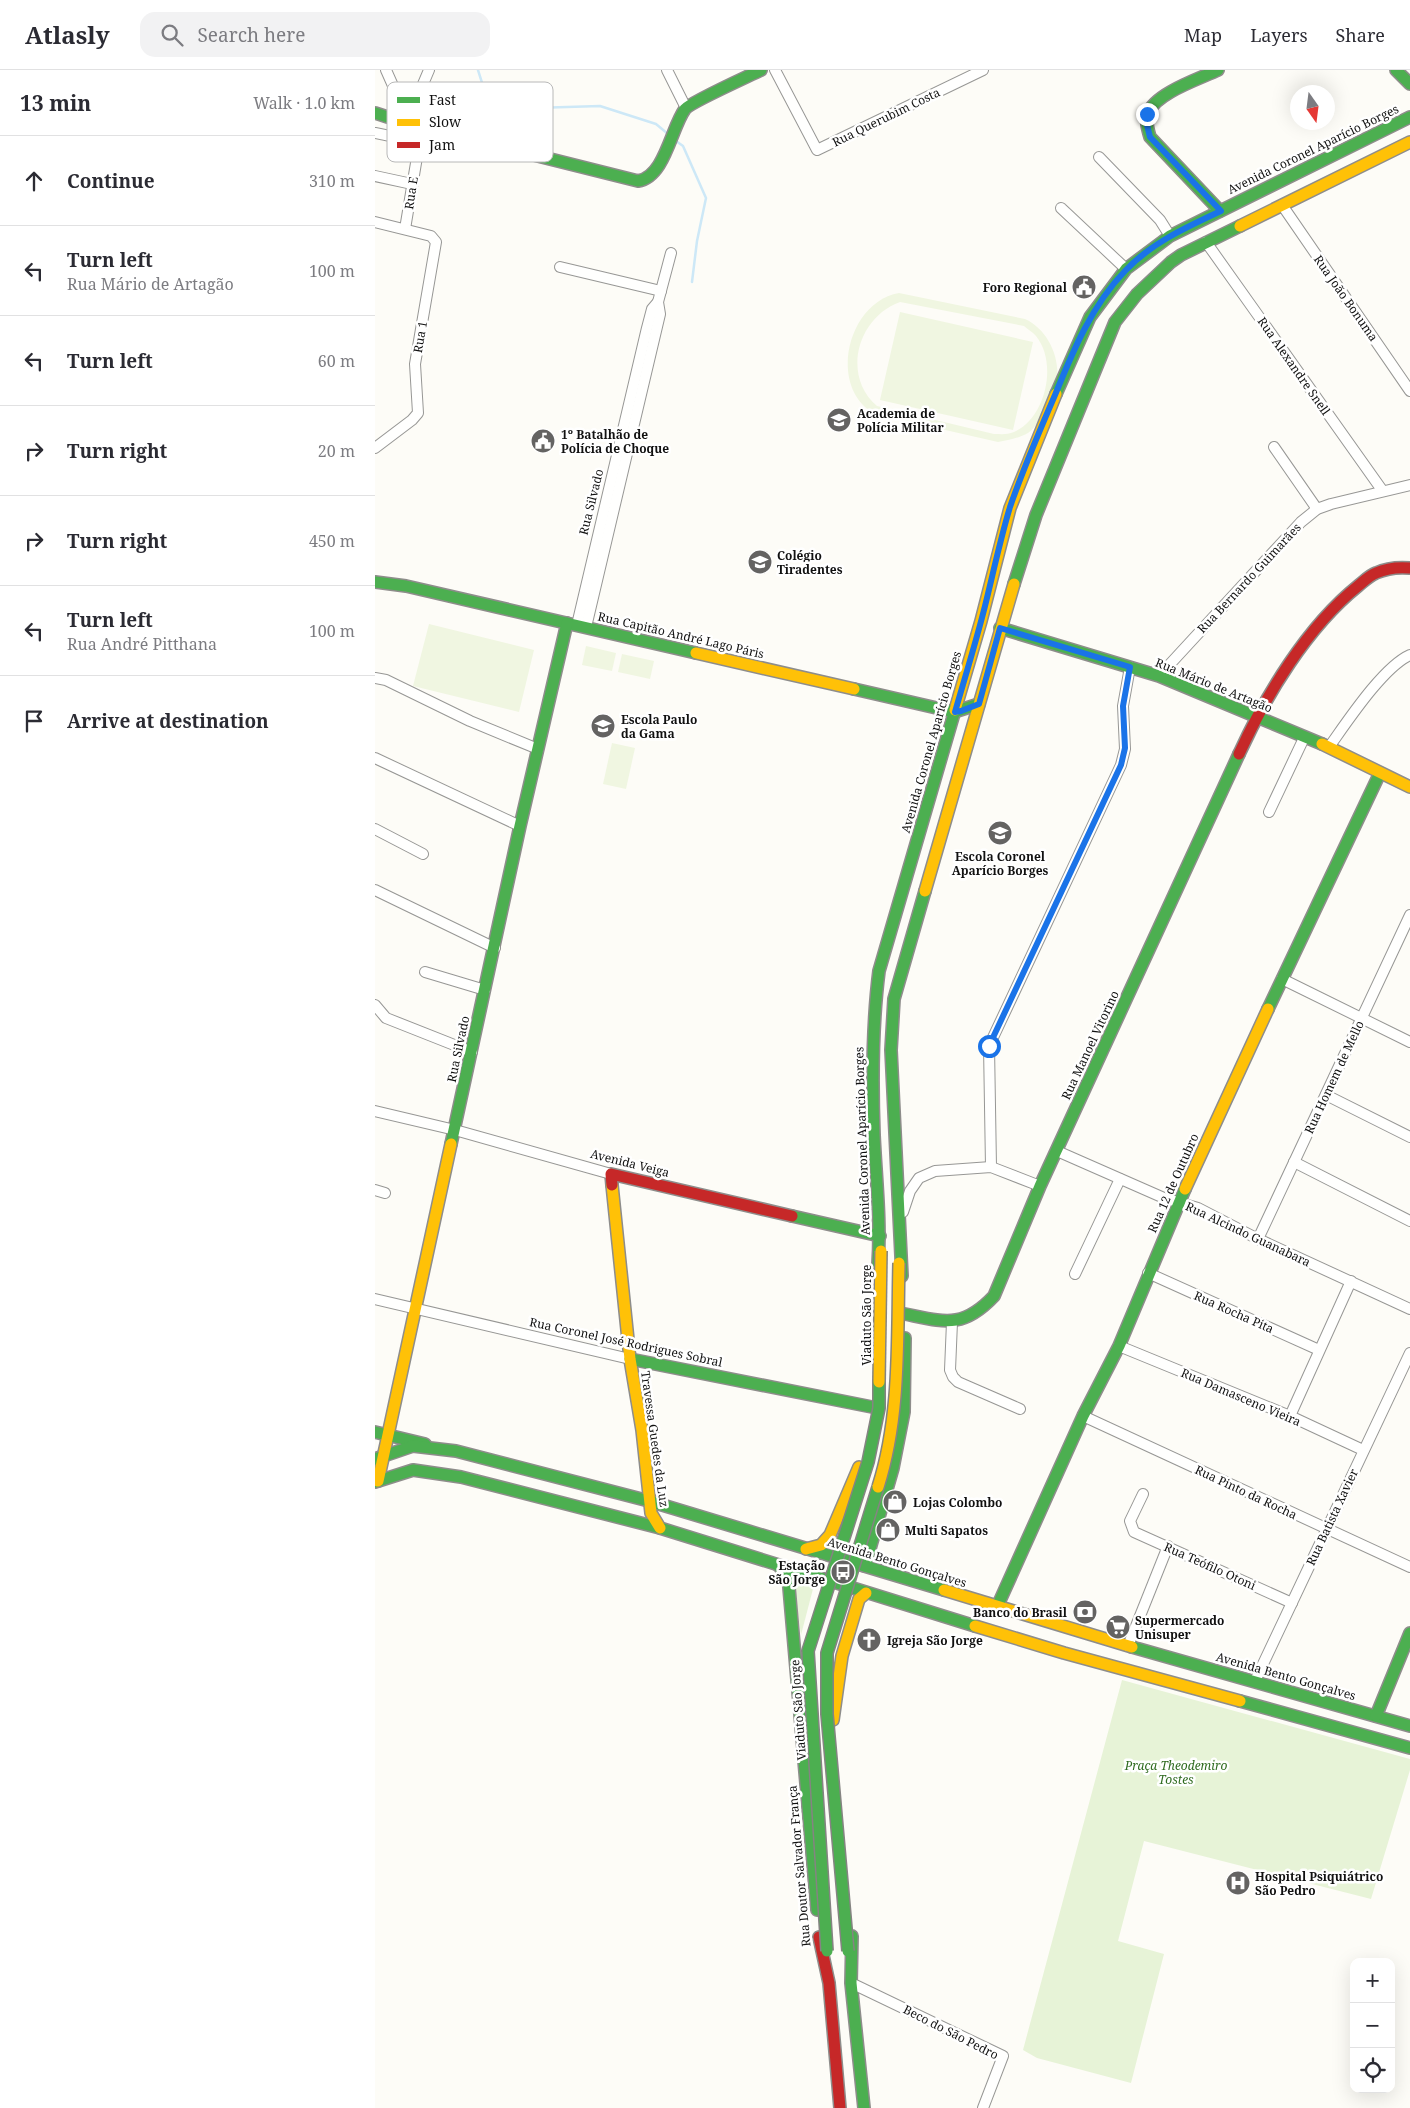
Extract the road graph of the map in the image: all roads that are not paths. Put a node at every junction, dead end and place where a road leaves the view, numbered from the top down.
1 (386, 70) edge
2 (429, 70) edge
3 (667, 70) edge
4 (761, 70) edge
5 (775, 70) edge
6 (983, 70) edge
7 (1218, 70) edge
8 (1396, 70) edge
9 (391, 82) edge
10 (424, 82) edge
11 (1410, 84) edge
12 (687, 108) junction
13 (1410, 117) edge
14 (1410, 142) edge
15 (1099, 157) dead end
16 (553, 160) edge
17 (416, 162) edge
18 (375, 176) edge
19 (412, 184) junction
20 (1282, 205) junction
21 (1061, 208) dead end
22 (1221, 211) junction
23 (375, 222) edge
24 (405, 229) junction
25 (1170, 236) junction
26 (1206, 242) junction
27 (671, 253) dead end
28 (560, 267) dead end
29 (1126, 269) junction
30 (661, 291) junction
31 (1410, 391) edge
32 (1274, 447) dead end
33 (375, 448) edge
34 (1410, 484) edge
35 (1382, 490) junction
36 (1317, 509) junction
37 (1410, 568) edge
38 (375, 582) edge
39 (577, 625) junction
40 (1000, 628) junction
41 (1410, 655) edge
42 (1130, 667) junction
43 (1159, 676) junction
44 (375, 678) edge
45 (979, 704) junction
46 (955, 712) junction
47 (1256, 716) junction
48 (1303, 738) junction
49 (1329, 747) junction
50 (538, 749) junction
51 (375, 758) edge
52 (1380, 773) junction
53 (1410, 786) edge
54 (1269, 812) dead end
55 (520, 826) junction
56 (375, 829) edge
57 (423, 854) dead end
58 (375, 890) edge
59 (1410, 915) edge
60 (495, 948) junction
61 (425, 972) dead end
62 (1282, 979) junction
63 (485, 990) junction
64 (375, 1005) edge
65 (380, 1017) edge
66 (1362, 1018) junction
67 (1410, 1042) edge
68 (472, 1052) junction
69 (1325, 1096) junction
70 (375, 1111) edge
71 (455, 1130) junction
72 (1410, 1137) edge
73 (1057, 1151) junction
74 (1293, 1162) junction
75 (991, 1167) junction
76 (611, 1174) junction
77 (1120, 1179) junction
78 (1040, 1186) junction
79 (1179, 1202) junction
80 (1410, 1220) edge
81 (899, 1223) junction
82 (880, 1236) junction
83 (1258, 1239) junction
84 (900, 1247) junction
85 (1148, 1273) junction
86 (1075, 1274) dead end
87 (1351, 1281) junction
88 (375, 1298) edge
89 (416, 1308) junction
90 (1410, 1310) edge
91 (905, 1314) junction
92 (952, 1322) junction
93 (1119, 1346) junction
94 (1319, 1350) junction
95 (1410, 1353) edge
96 (630, 1359) junction
97 (871, 1408) junction
98 (1020, 1409) dead end
99 (1083, 1416) junction
100 (1290, 1416) junction
101 (375, 1432) edge
102 (388, 1434) junction
103 (1363, 1450) junction
104 (456, 1451) junction
105 (379, 1457) edge
106 (377, 1481) edge
107 (1143, 1494) dead end
108 (848, 1498) junction
109 (649, 1501) junction
110 (882, 1508) junction
111 (660, 1528) junction
112 (1326, 1529) junction
113 (1168, 1546) junction
114 (806, 1549) junction
115 (778, 1564) junction
116 (865, 1566) junction
117 (1410, 1567) edge
118 (866, 1593) junction
119 (1292, 1603) junction
120 (997, 1607) junction
121 (1410, 1633) edge
122 (1128, 1646) junction
123 (794, 1649) junction
124 (842, 1656) junction
125 (1255, 1681) junction
126 (1376, 1716) junction
127 (1410, 1726) edge
128 (1410, 1748) edge
129 (851, 1982) junction
130 (829, 1983) junction
131 (840, 2108) edge
132 (864, 2108) edge
133 (983, 2108) edge

1 - 9 street
2 - 10 street
3 - 12 street
4 - 12 main road
5 - 6 street, Rua Querubim Costa
7 - 22 main road
8 - 11 main road
12 - 16 main road
13 - 22 main road, Avenida Coronel Aparício Borges
14 - 20 main road
15 - 25 street
17 - 19 street, Rua E
18 - 19 street
19 - 24 street, Rua E
20 - 26 main road
20 - 31 street, Rua João Bonuma
21 - 29 street
22 - 25 main road, Avenida Coronel Aparício Borges
23 - 24 street
24 - 33 street, Rua 1
25 - 29 main road, Avenida Coronel Aparício Borges
26 - 35 street, Rua Alexandre Snell
26 - 40 main road
27 - 30 street, Rua Silvado
28 - 30 street
29 - 46 main road, Avenida Coronel Aparício Borges
30 - 39 street, Rua Silvado
32 - 36 street
34 - 35 street, Rua Bernardo Guimarães
35 - 36 street, Rua Bernardo Guimarães
36 - 43 street, Rua Bernardo Guimarães
37 - 47 main road, Rua Manoel Vitorino
38 - 39 main road, Rua Capitão André Lago Páris
39 - 46 main road, Rua Capitão André Lago Páris
39 - 50 main road, Rua Silvado
40 - 42 main road, Rua Mário de Artagão
40 - 45 main road
41 - 49 street
42 - 43 main road, Rua Mário de Artagão
42 - 75 street
43 - 47 main road, Rua Mário de Artagão
44 - 50 street
45 - 46 main road
45 - 81 main road
46 - 82 main road, Avenida Coronel Aparício Borges
47 - 48 main road, Rua Mário de Artagão
47 - 73 main road, Rua Manoel Vitorino
48 - 49 main road, Rua Mário de Artagão
48 - 54 street
49 - 52 main road, Rua Mário de Artagão
50 - 55 main road, Rua Silvado
51 - 55 street
52 - 53 main road, Rua Mário de Artagão
52 - 62 main road, Rua 12 de Outubro
55 - 60 main road, Rua Silvado
56 - 57 street
58 - 60 street
59 - 66 street, Rua Homem de Mello
60 - 63 main road, Rua Silvado
61 - 63 street
62 - 66 street
62 - 79 main road, Rua 12 de Outubro
63 - 68 main road, Rua Silvado
64 - 65 street
65 - 68 street
66 - 67 street
66 - 69 street, Rua Homem de Mello
68 - 71 main road, Rua Silvado
69 - 72 street
69 - 74 street, Rua Homem de Mello
70 - 71 street, Avenida Veiga
71 - 76 street, Avenida Veiga
71 - 89 main road, Rua Silvado
73 - 77 street, Rua Alcindo Guanabara
73 - 78 main road, Rua Manoel Vitorino
74 - 80 street
74 - 83 street, Rua Homem de Mello
75 - 78 street
75 - 81 street
76 - 82 main road, Avenida Veiga
76 - 96 main road, Travessa Guedes da Luz
77 - 79 street, Rua Alcindo Guanabara
77 - 86 street
78 - 92 main road, Rua Manoel Vitorino
79 - 83 street, Rua Alcindo Guanabara
79 - 85 main road, Rua 12 de Outubro
81 - 84 main road
82 - 97 main road, Avenida Coronel Aparício Borges
82 - 130 main road, Viaduto São Jorge, bridge
83 - 87 street, Rua Alcindo Guanabara
84 - 91 main road
84 - 129 main road, bridge
85 - 93 main road, Rua 12 de Outubro
85 - 94 street, Rua Rocha Pita
87 - 90 street, Rua Alcindo Guanabara
87 - 94 street
88 - 89 street, Rua Coronel José Rodrigues Sobral
89 - 96 street, Rua Coronel José Rodrigues Sobral
89 - 102 main road, Rua Silvado
91 - 92 main road
91 - 110 main road
92 - 98 street
93 - 99 main road, Rua 12 de Outubro
93 - 100 street, Rua Damasceno Vieira
94 - 100 street
95 - 103 street, Rua Batista Xavier
96 - 97 main road, Rua Coronel José Rodrigues Sobral
96 - 109 main road, Travessa Guedes da Luz
97 - 108 main road, Avenida Coronel Aparício Borges
99 - 112 street, Rua Pinto da Rocha
99 - 120 main road, Rua 12 de Outubro
100 - 103 street, Rua Damasceno Vieira
101 - 102 main road
102 - 104 main road
102 - 105 main road, Rua Silvado
103 - 112 street, Rua Batista Xavier
104 - 105 main road, Avenida Bento Gonçalves
104 - 109 main road, Avenida Bento Gonçalves
105 - 106 main road, Rua Silvado
106 - 111 main road
107 - 113 street, Rua Teófilo Otoni
108 - 110 main road
108 - 114 main road, Avenida Coronel Aparício Borges
109 - 111 main road, Travessa Guedes da Luz
109 - 114 main road, Avenida Bento Gonçalves
110 - 116 main road
111 - 115 main road
112 - 117 street, Rua Pinto da Rocha
112 - 119 street, Rua Batista Xavier
113 - 119 street, Rua Teófilo Otoni
113 - 122 street
114 - 116 main road, Avenida Bento Gonçalves
115 - 118 main road
115 - 123 main road, Rua Doutor Salvador França
116 - 120 main road, Avenida Bento Gonçalves
118 - 124 main road
118 - 128 main road
119 - 125 street, Rua Batista Xavier
120 - 122 main road, Avenida Bento Gonçalves
121 - 126 main road
122 - 125 main road, Avenida Bento Gonçalves
123 - 124 main road
123 - 130 main road, Rua Doutor Salvador França
124 - 129 main road
125 - 126 main road, Avenida Bento Gonçalves
126 - 127 main road, Avenida Bento Gonçalves
129 - 132 main road
129 - 133 street, Beco do São Pedro
130 - 131 main road, Rua Doutor Salvador França

